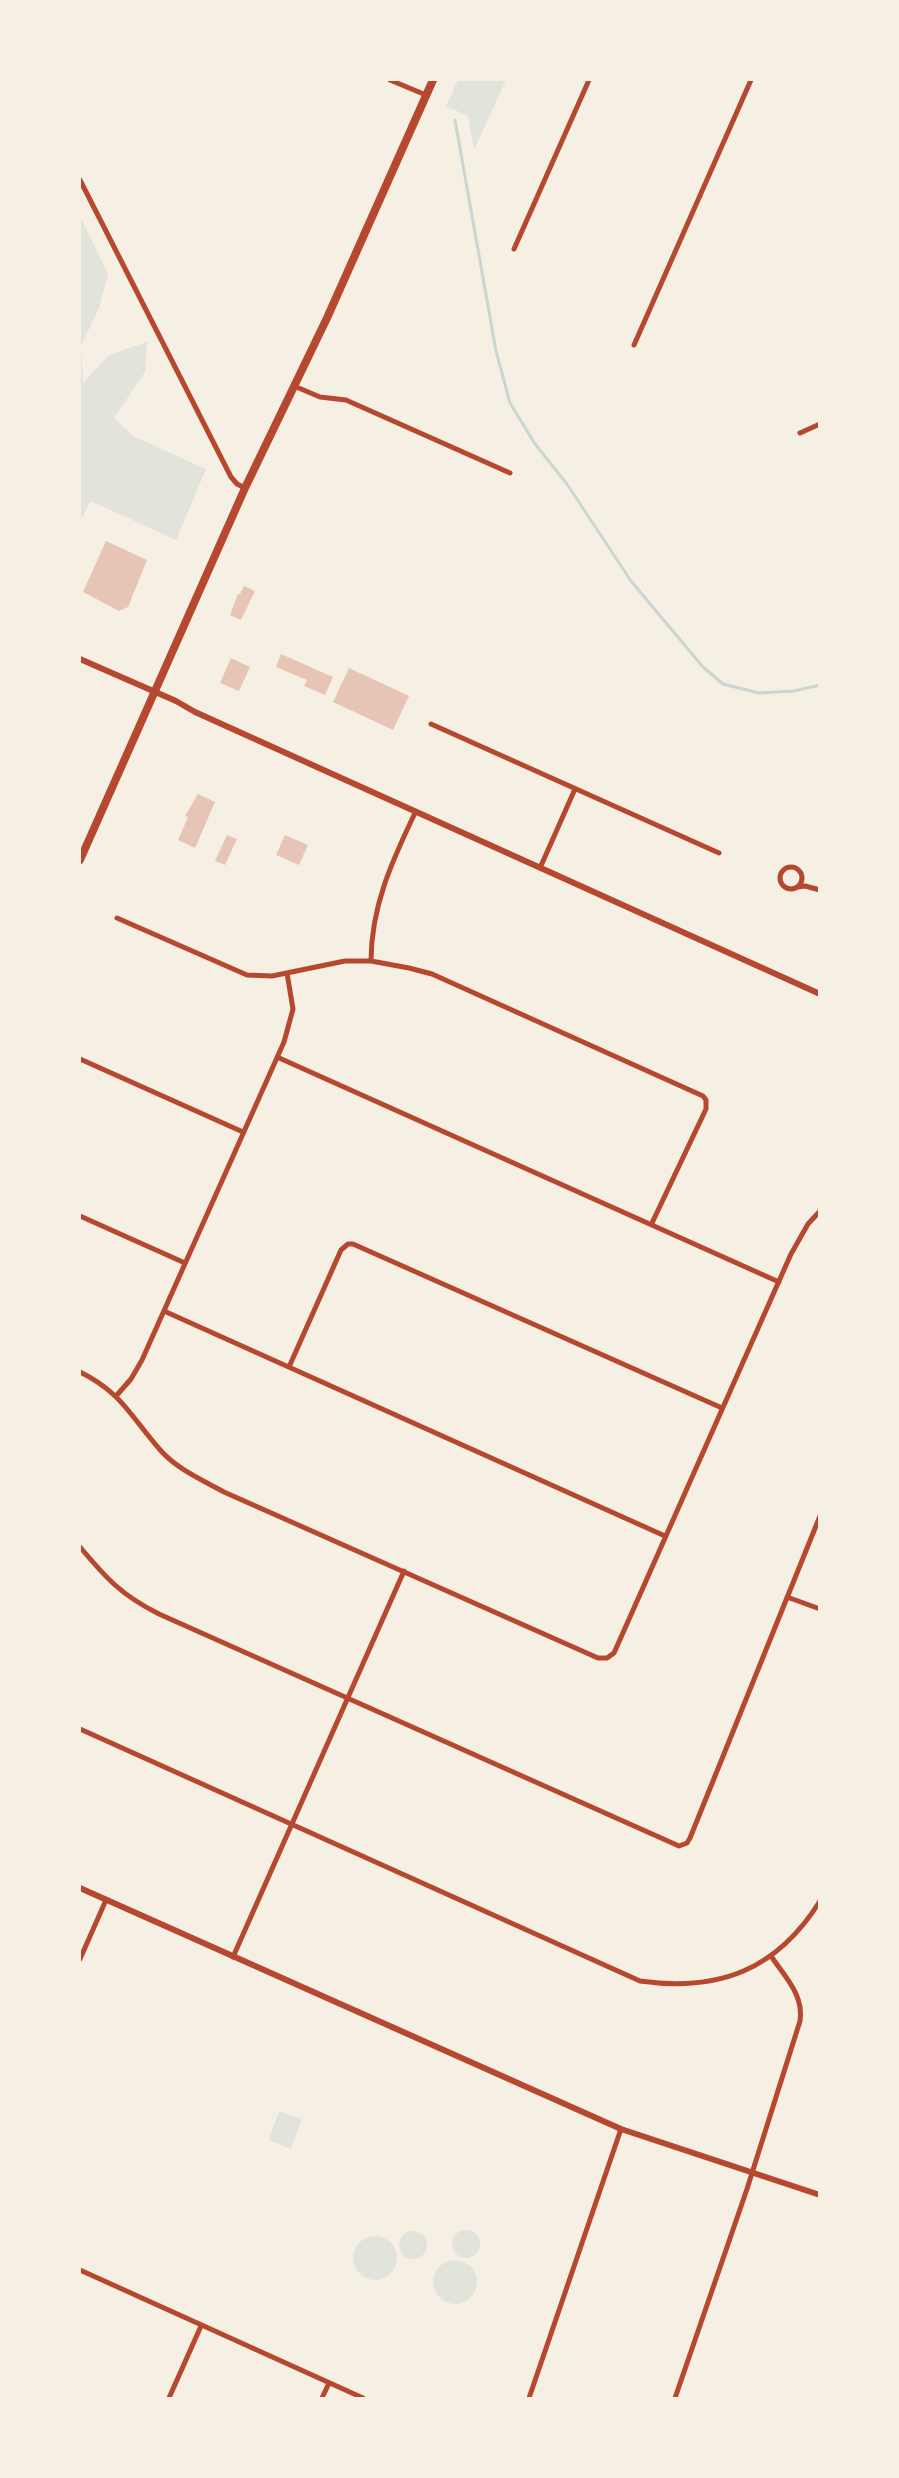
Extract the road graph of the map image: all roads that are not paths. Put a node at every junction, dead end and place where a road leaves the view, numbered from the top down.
1 (390, 80) edge
2 (433, 80) edge
3 (589, 80) edge
4 (751, 80) edge
5 (426, 95) junction
6 (80, 180) edge
7 (514, 249) dead end
8 (634, 345) dead end
9 (294, 386) junction
10 (819, 424) edge
11 (800, 433) dead end
12 (510, 473) dead end
13 (245, 488) junction
14 (80, 659) edge
15 (154, 691) junction
16 (431, 724) dead end
17 (576, 789) junction
18 (415, 813) junction
19 (719, 853) dead end
20 (80, 861) edge
21 (540, 868) junction
22 (802, 876) junction
23 (796, 887) junction
24 (812, 887) junction
25 (819, 890) edge
26 (117, 918) dead end
27 (371, 961) junction
28 (287, 973) junction
29 (819, 994) edge
30 (277, 1057) junction
31 (80, 1059) edge
32 (243, 1132) junction
33 (819, 1211) edge
34 (80, 1216) edge
35 (652, 1223) junction
36 (185, 1263) junction
37 (779, 1282) junction
38 (164, 1311) junction
39 (289, 1367) junction
40 (80, 1372) edge
41 (117, 1395) junction
42 (722, 1408) junction
43 (819, 1516) edge
44 (665, 1536) junction
45 (80, 1547) edge
46 (404, 1571) junction
47 (787, 1597) junction
48 (819, 1609) edge
49 (348, 1698) junction
50 (80, 1729) edge
51 (292, 1824) junction
52 (80, 1888) edge
53 (106, 1900) junction
54 (819, 1901) edge
55 (771, 1956) junction
56 (233, 1957) junction
57 (80, 1959) edge
58 (621, 2129) junction
59 (752, 2173) junction
60 (819, 2195) edge
61 (80, 2270) edge
62 (201, 2326) junction
63 (329, 2383) junction
64 (169, 2398) edge
65 (322, 2398) edge
66 (363, 2398) edge
67 (529, 2398) edge
68 (675, 2398) edge

1 - 5 street
2 - 5 main road
3 - 7 street
4 - 8 street
5 - 9 main road
6 - 13 street
9 - 12 street
9 - 13 main road
10 - 11 street
13 - 15 main road
14 - 15 street
15 - 18 street
15 - 20 main road
16 - 17 street
17 - 19 street
17 - 21 street
18 - 21 street
18 - 27 street
21 - 29 street
22 - 23 street
22 - 23 street
22 - 24 street
23 - 24 street
24 - 25 street
26 - 28 street
27 - 28 street
27 - 35 street
28 - 30 street
30 - 32 street
30 - 35 street
31 - 32 street
32 - 36 street
33 - 37 street
34 - 36 street
35 - 37 street
36 - 38 street
37 - 42 street
38 - 39 street
38 - 41 street
39 - 42 street
39 - 44 street
40 - 41 street
41 - 46 street
42 - 44 street
43 - 47 street
44 - 46 street
45 - 49 street
46 - 49 street
47 - 48 street
47 - 49 street
49 - 51 street
50 - 51 street
51 - 55 street
51 - 56 street
52 - 53 street
53 - 56 street
53 - 57 street
54 - 55 street
55 - 59 street
56 - 58 street
58 - 59 street
58 - 67 street
59 - 60 street
59 - 68 street
61 - 62 street
62 - 63 street
62 - 64 street
63 - 65 street
63 - 66 street

